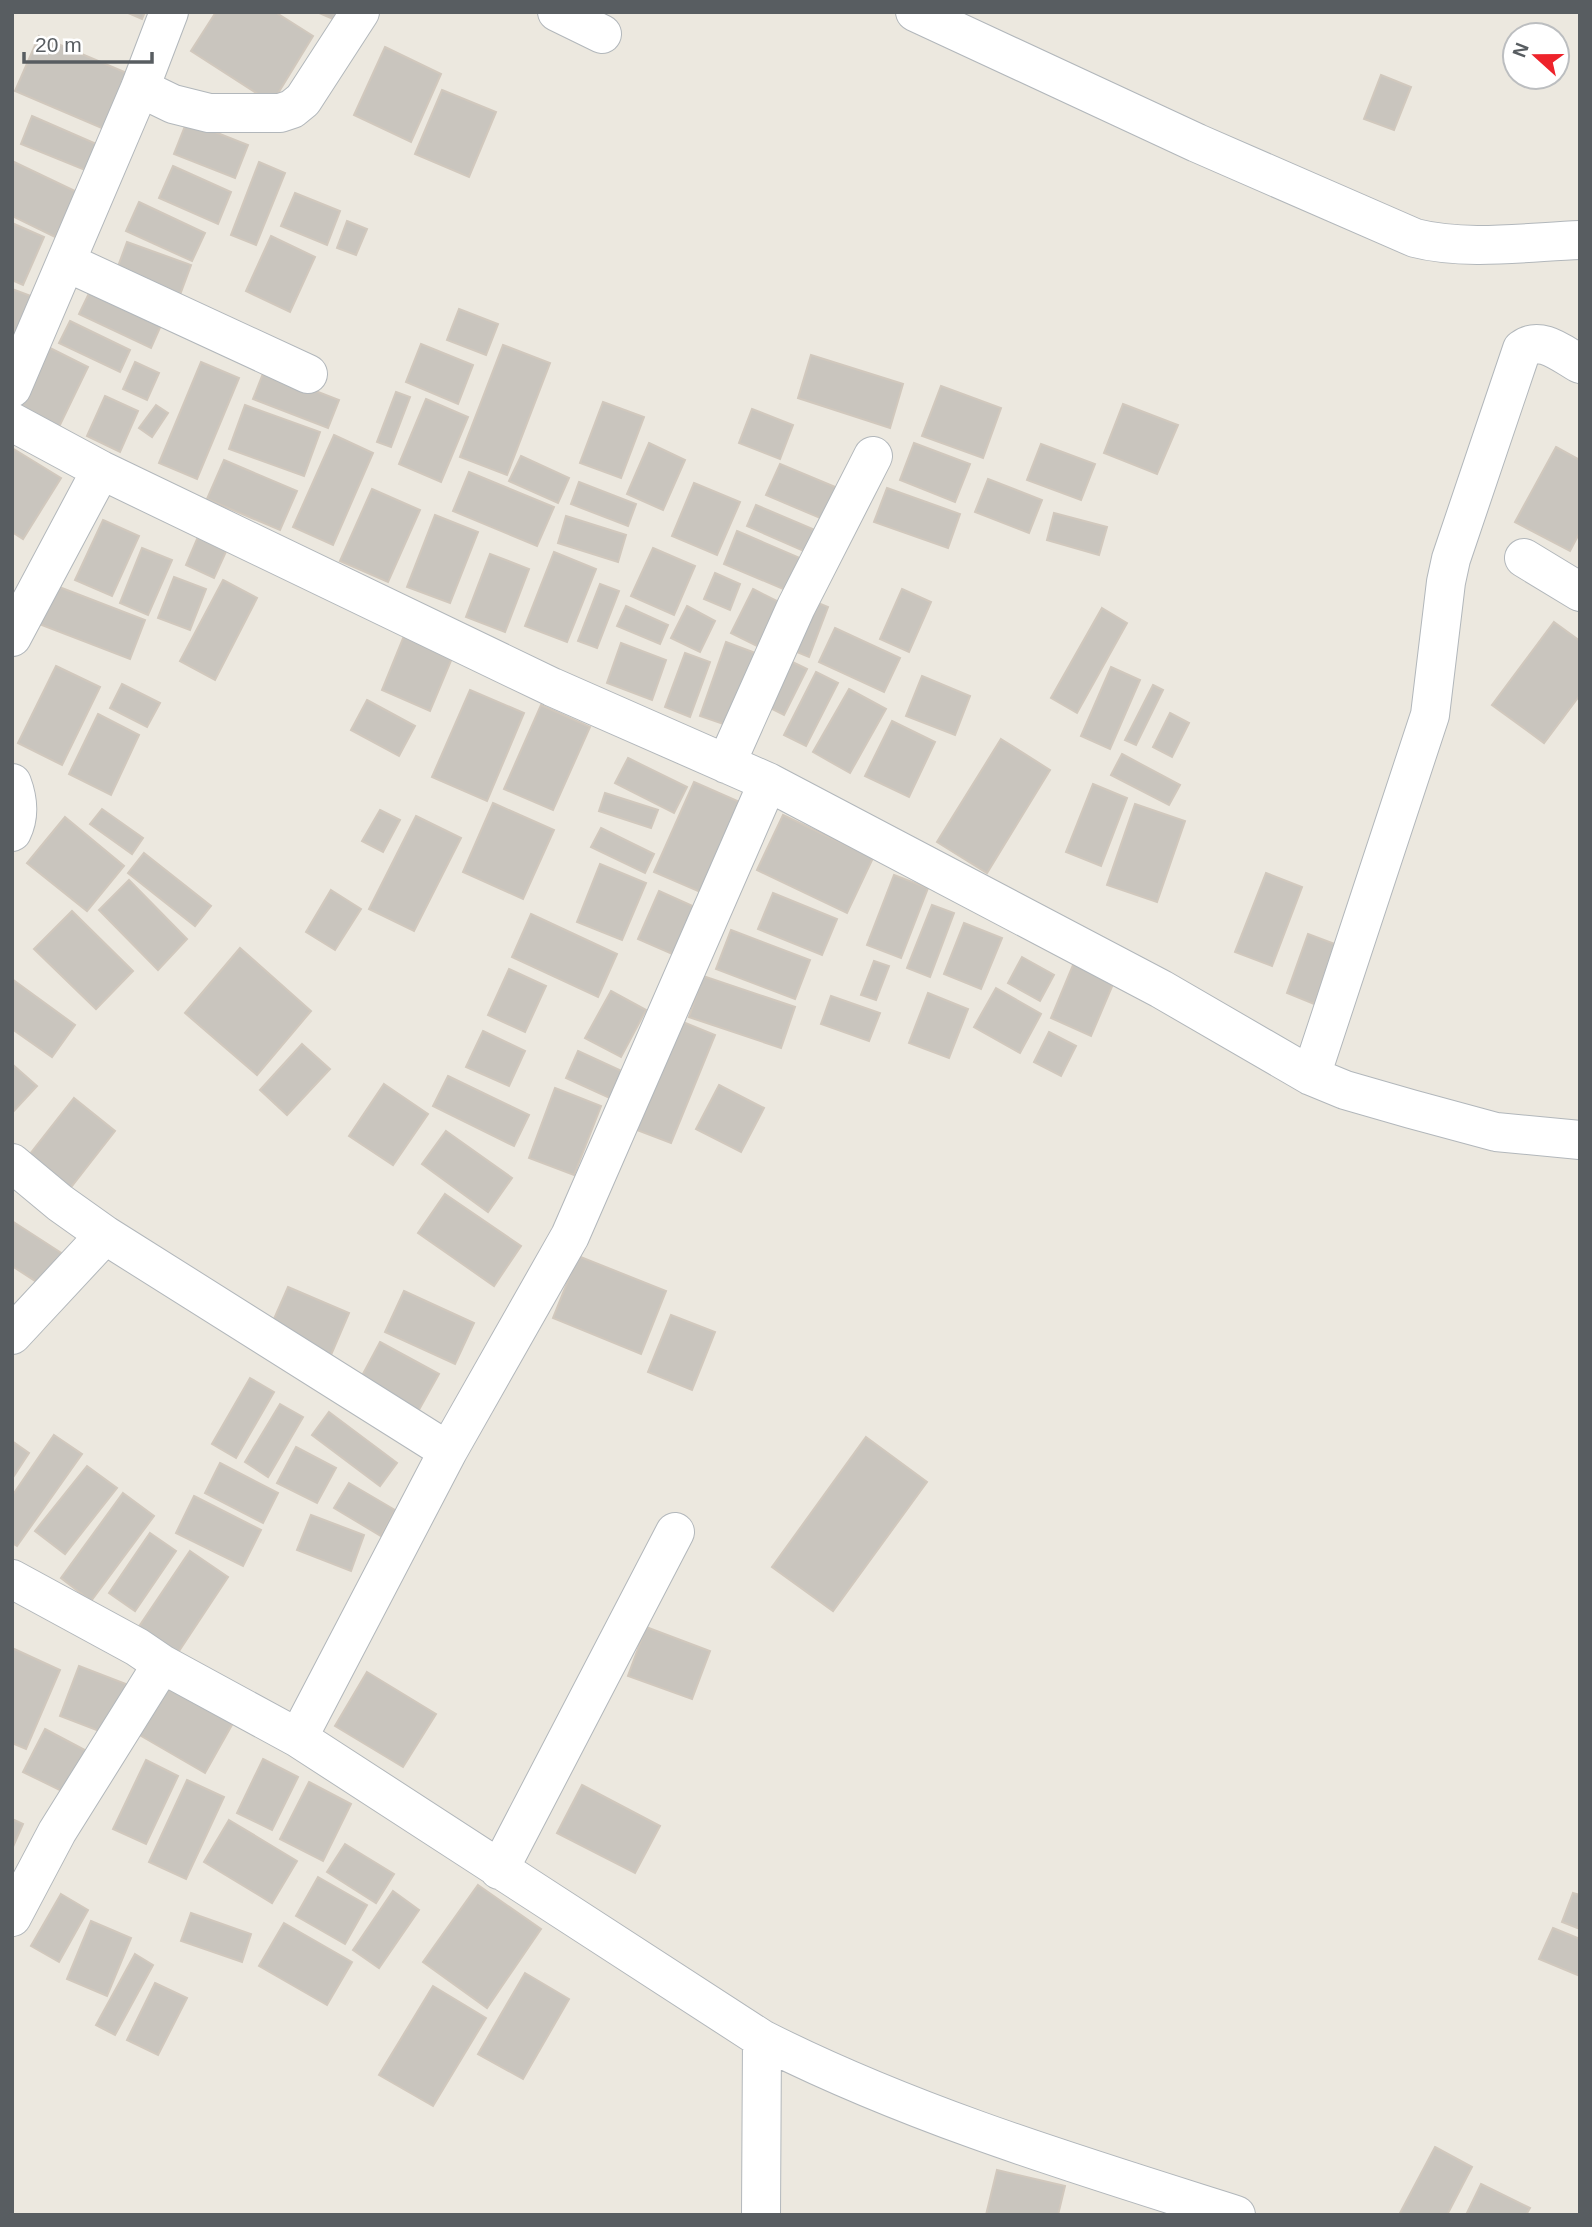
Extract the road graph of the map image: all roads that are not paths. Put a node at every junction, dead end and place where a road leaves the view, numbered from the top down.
1 (169, 12) edge
2 (360, 12) edge
3 (557, 12) edge
4 (915, 12) edge
5 (602, 34) dead end
6 (140, 88) junction
7 (1580, 240) edge
8 (66, 262) junction
9 (1580, 365) edge
10 (308, 374) dead end
11 (12, 388) edge
12 (12, 422) edge
13 (873, 456) dead end
14 (101, 470) junction
15 (1524, 558) dead end
16 (1580, 592) edge
17 (12, 637) edge
18 (726, 764) junction
19 (768, 782) junction
20 (12, 783) edge
21 (12, 832) edge
22 (1311, 1076) junction
23 (1580, 1140) edge
24 (12, 1163) edge
25 (105, 1235) junction
26 (12, 1335) edge
27 (448, 1451) junction
28 (675, 1532) dead end
29 (12, 1579) edge
30 (162, 1664) junction
31 (298, 1738) junction
32 (499, 1870) junction
33 (12, 1917) edge
34 (762, 2039) junction
35 (761, 2215) edge
36 (1236, 2215) edge

1 - 6 street
2 - 6 street
3 - 5 street
4 - 7 street
6 - 8 street
8 - 10 street
8 - 11 street
9 - 22 street
12 - 14 street
13 - 18 street
14 - 17 street
14 - 18 street
15 - 16 street
18 - 19 street
19 - 22 street
19 - 27 street
20 - 21 street
22 - 23 street
24 - 25 street
25 - 26 street
25 - 27 street
27 - 31 street
28 - 32 street
29 - 30 street
30 - 31 street
30 - 33 street
31 - 32 street
32 - 34 street
34 - 35 street
34 - 36 street

